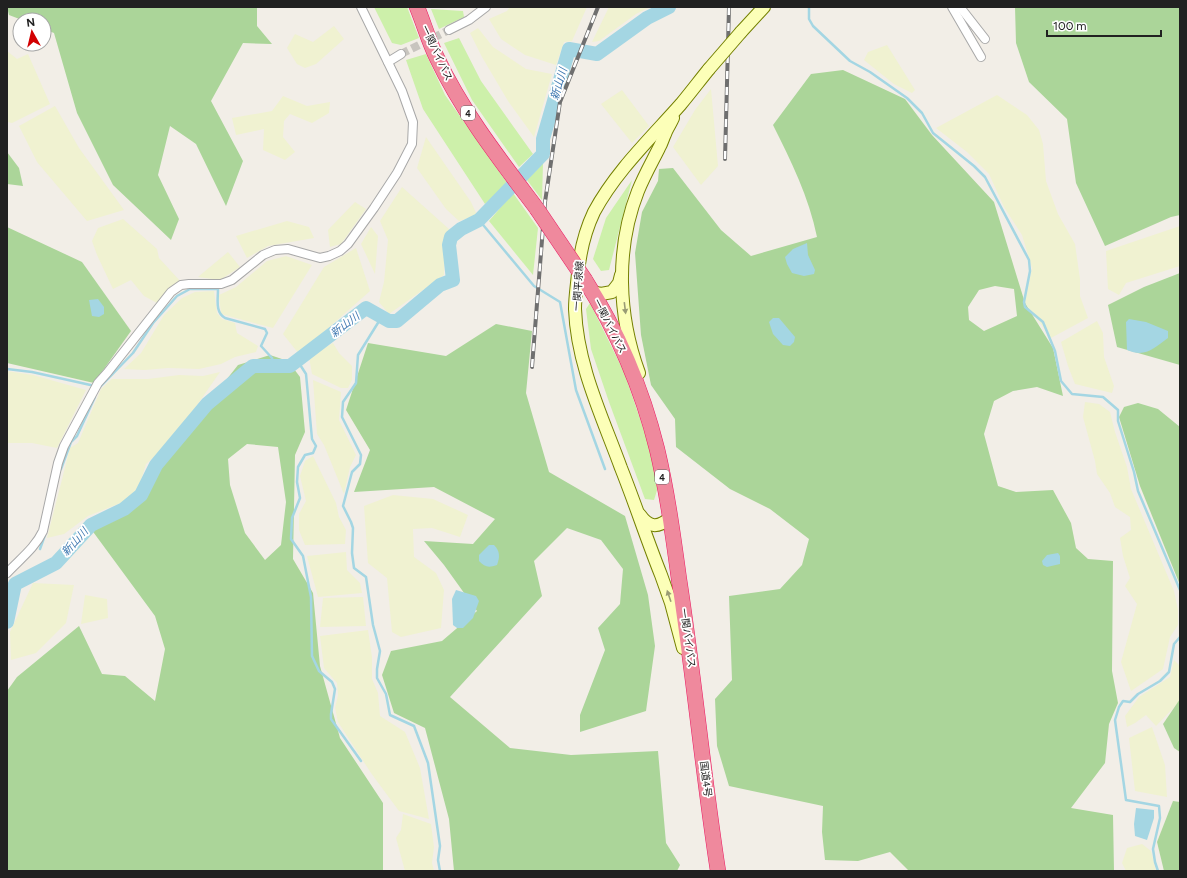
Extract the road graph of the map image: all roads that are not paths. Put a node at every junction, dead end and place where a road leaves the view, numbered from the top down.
1 (361, 7) edge
2 (417, 7) edge
3 (486, 7) edge
4 (764, 7) edge
5 (952, 7) edge
6 (960, 7) edge
7 (449, 30) tunnel mouth
8 (985, 39) dead end
9 (401, 54) tunnel mouth
10 (981, 57) dead end
11 (388, 62) junction
12 (680, 104) junction
13 (622, 270) junction
14 (589, 286) junction
15 (657, 450) junction
16 (639, 514) junction
17 (670, 518) junction
18 (7, 573) edge
19 (694, 688) junction
20 (718, 871) edge

1 - 11 street
2 - 14 highway, 一関バイパス / 4, bridge
3 - 7 street
4 - 12 main road, 一関平泉線, bridge
5 - 10 street
6 - 8 street
9 - 11 street
11 - 18 street
12 - 13 main road, 一関平泉線
12 - 16 main road, 一関平泉線
13 - 14 main road, 一関平泉線
13 -> 15 main road, 一関平泉線
14 - 15 highway, 一関バイパス / 4
15 - 17 highway, 一関バイパス / 4
16 - 17 main road
19 -> 16 main road, 一関平泉線
17 - 19 highway, 一関バイパス / 4
19 - 20 highway, 国道4号 / 4

